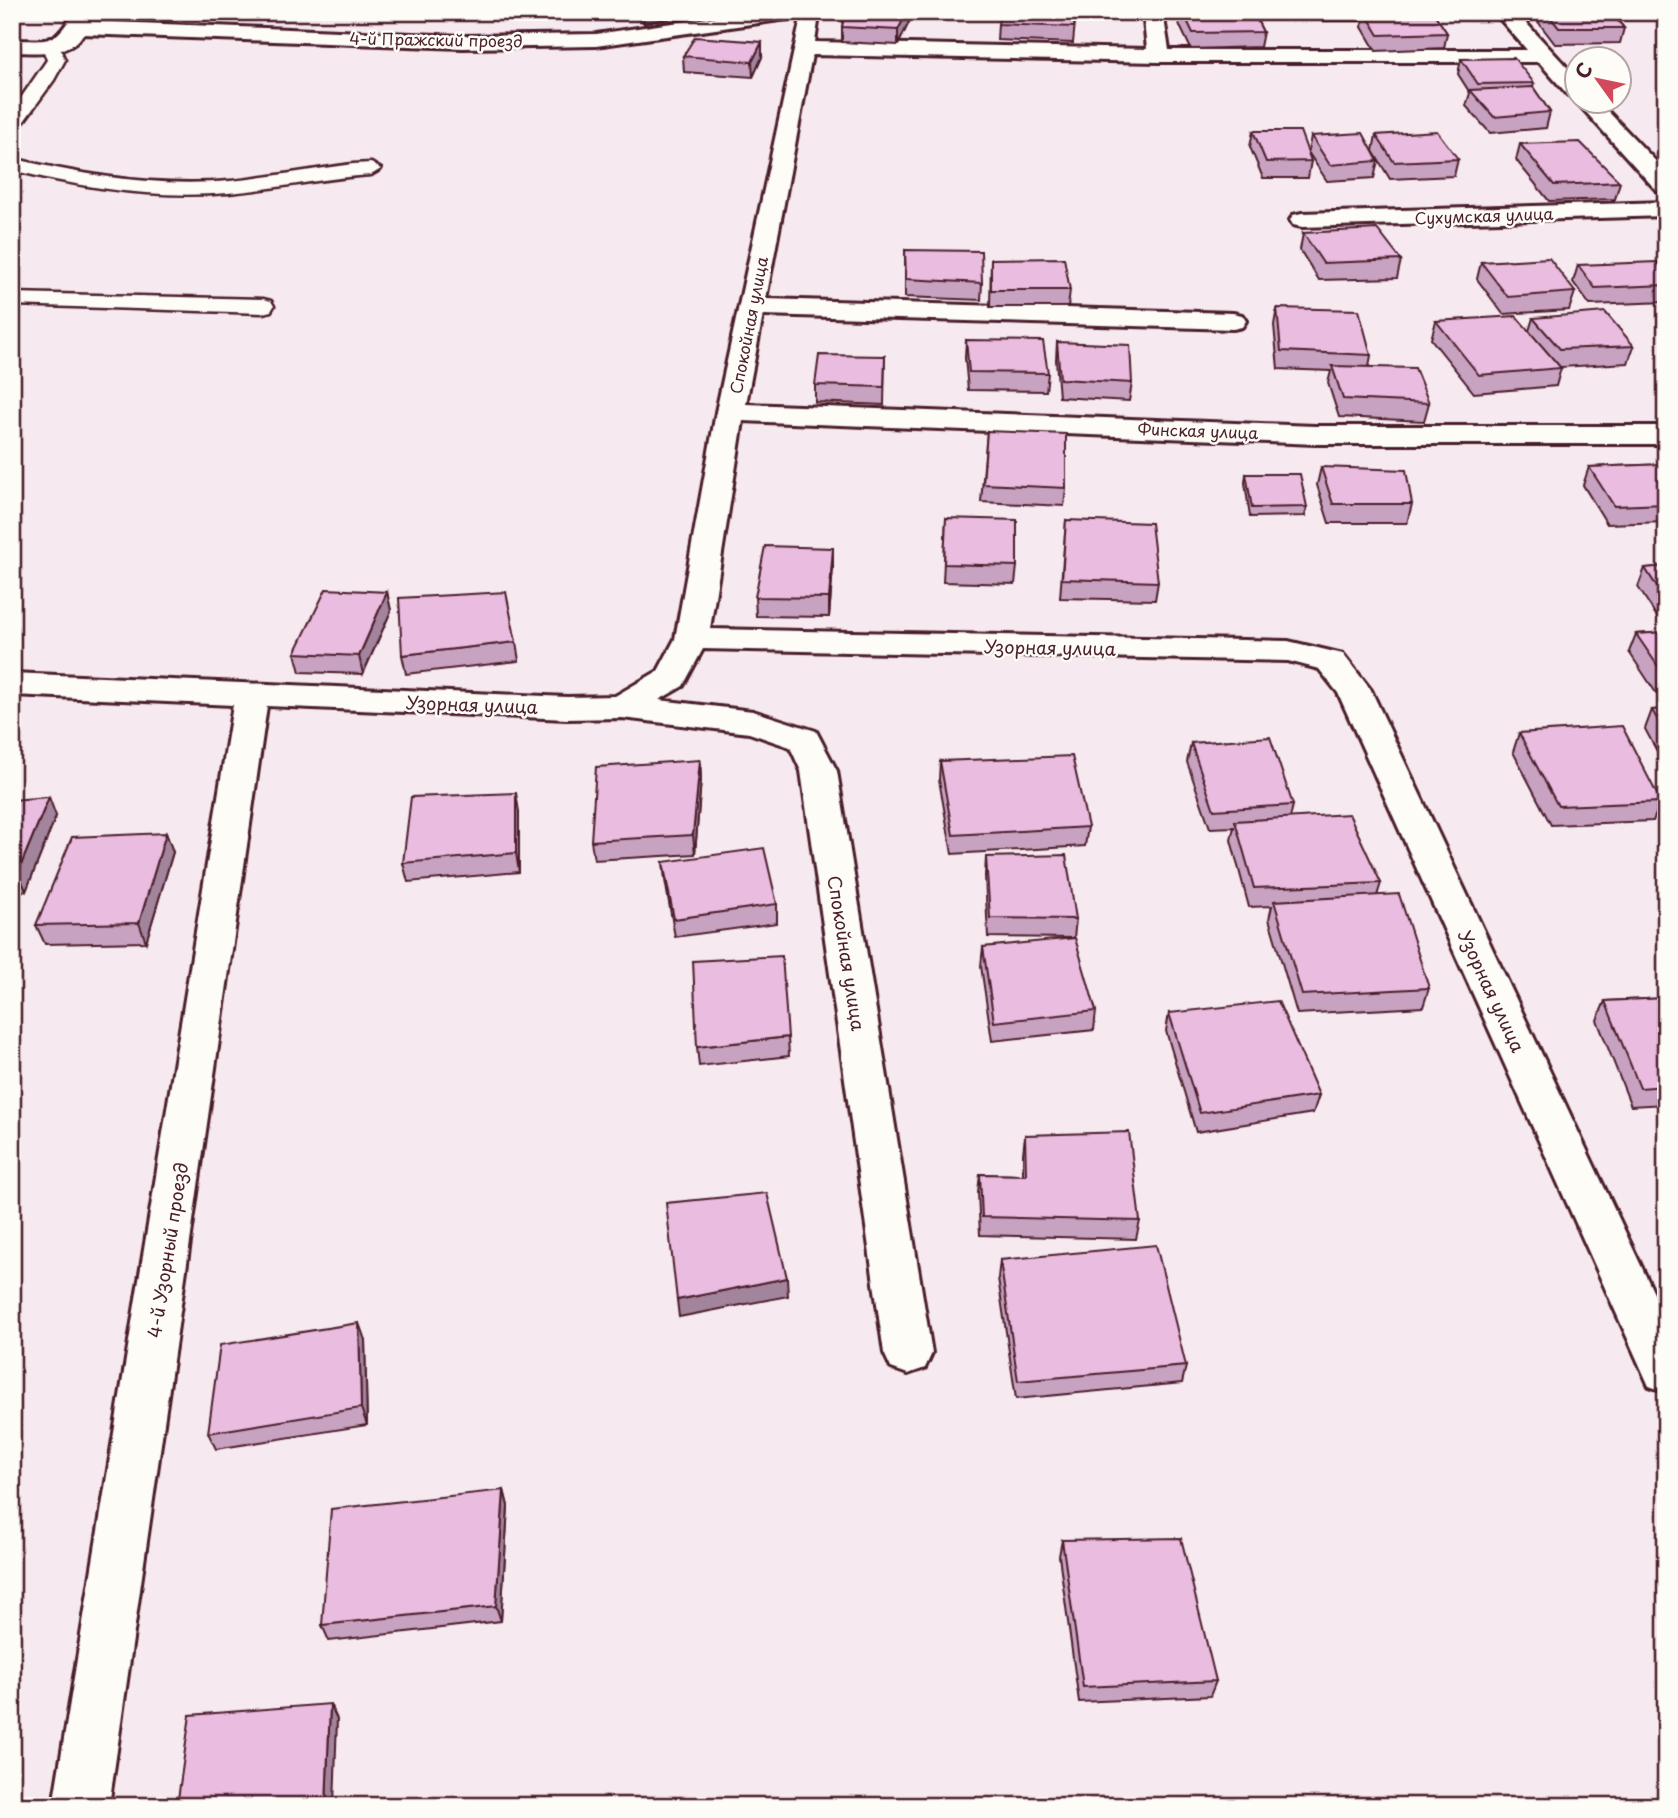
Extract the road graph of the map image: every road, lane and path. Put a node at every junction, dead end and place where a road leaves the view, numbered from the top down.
1 (794, 12) edge
2 (809, 12) edge
3 (1153, 12) edge
4 (1504, 12) edge
5 (80, 19) edge
6 (474, 22) dead end
7 (462, 42) junction
8 (12, 46) edge
9 (51, 46) junction
10 (804, 48) junction
11 (1159, 56) junction
12 (1545, 56) junction
13 (1562, 74) edge
14 (1600, 116) edge
15 (12, 124) edge
16 (12, 164) edge
17 (371, 169) dead end
18 (1666, 186) edge
19 (1666, 209) edge
20 (1302, 220) dead end
21 (12, 299) edge
22 (263, 306) dead end
23 (751, 307) junction
24 (1233, 321) dead end
25 (730, 412) junction
26 (1666, 435) edge
27 (692, 639) junction
28 (12, 684) edge
29 (252, 694) junction
30 (622, 707) junction
31 (908, 1353) dead end
32 (1666, 1371) edge
33 (81, 1806) edge

1 - 7 street, 4-й Пражский проезд
2 - 10 street, Спокойная улица
3 - 11 street
4 - 12 street
5 - 7 street, 4-й Пражский проезд
5 - 9 street
6 - 7 street
8 - 9 street
9 - 15 lane
10 - 11 street
10 - 23 street, Спокойная улица
11 - 12 street
12 - 13 street
14 - 18 street
16 - 17 lane
19 - 20 street, Сухумская улица
21 - 22 lane
23 - 24 street
23 - 25 street, Спокойная улица
25 - 26 street, Финская улица
25 - 27 street, Спокойная улица
27 - 30 street, Узорная улица
27 - 32 street, Узорная улица
28 - 29 street, Узорная улица
29 - 30 street, Узорная улица
29 - 33 street, 4-й Узорный проезд
30 - 31 street, Спокойная улица

